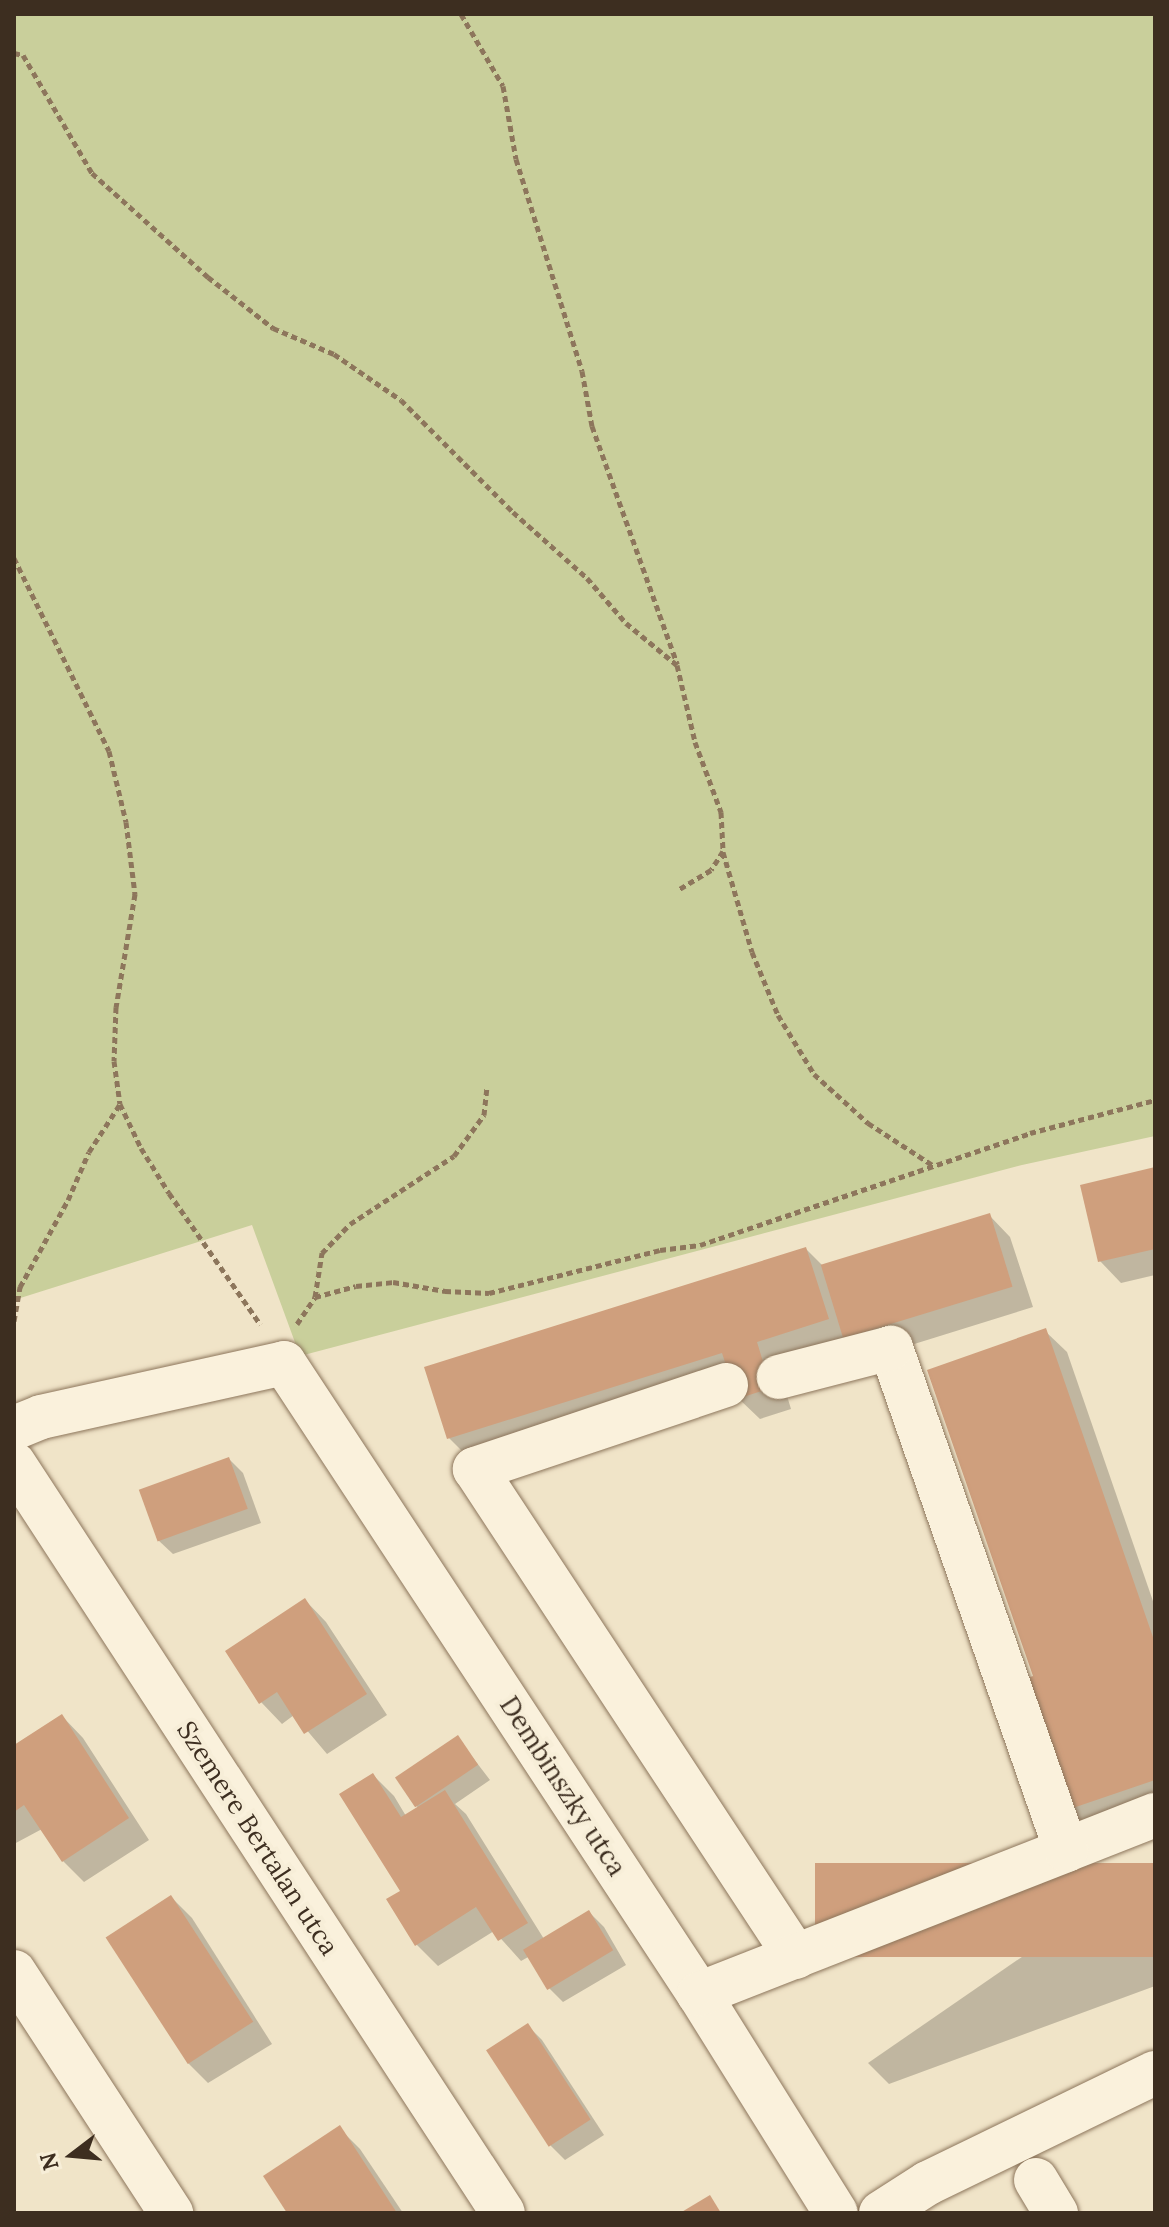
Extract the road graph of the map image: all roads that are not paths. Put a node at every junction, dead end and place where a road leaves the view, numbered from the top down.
1 (779, 1377) dead end
2 (726, 1385) dead end
3 (14, 1428) edge
4 (14, 1464) edge
5 (1155, 1815) edge
6 (1066, 1850) junction
7 (796, 1957) junction
8 (14, 1972) edge
9 (699, 1994) junction
10 (1155, 2073) edge
11 (171, 2213) edge
12 (503, 2213) edge
13 (836, 2213) edge
14 (881, 2213) edge

1 - 6 street
2 - 7 street
3 - 9 street, Dembinszky utca
4 - 12 street, Szemere Bertalan utca
5 - 6 street
6 - 7 street
7 - 9 street
8 - 11 street
9 - 13 street, Dembinszky utca
10 - 14 street

